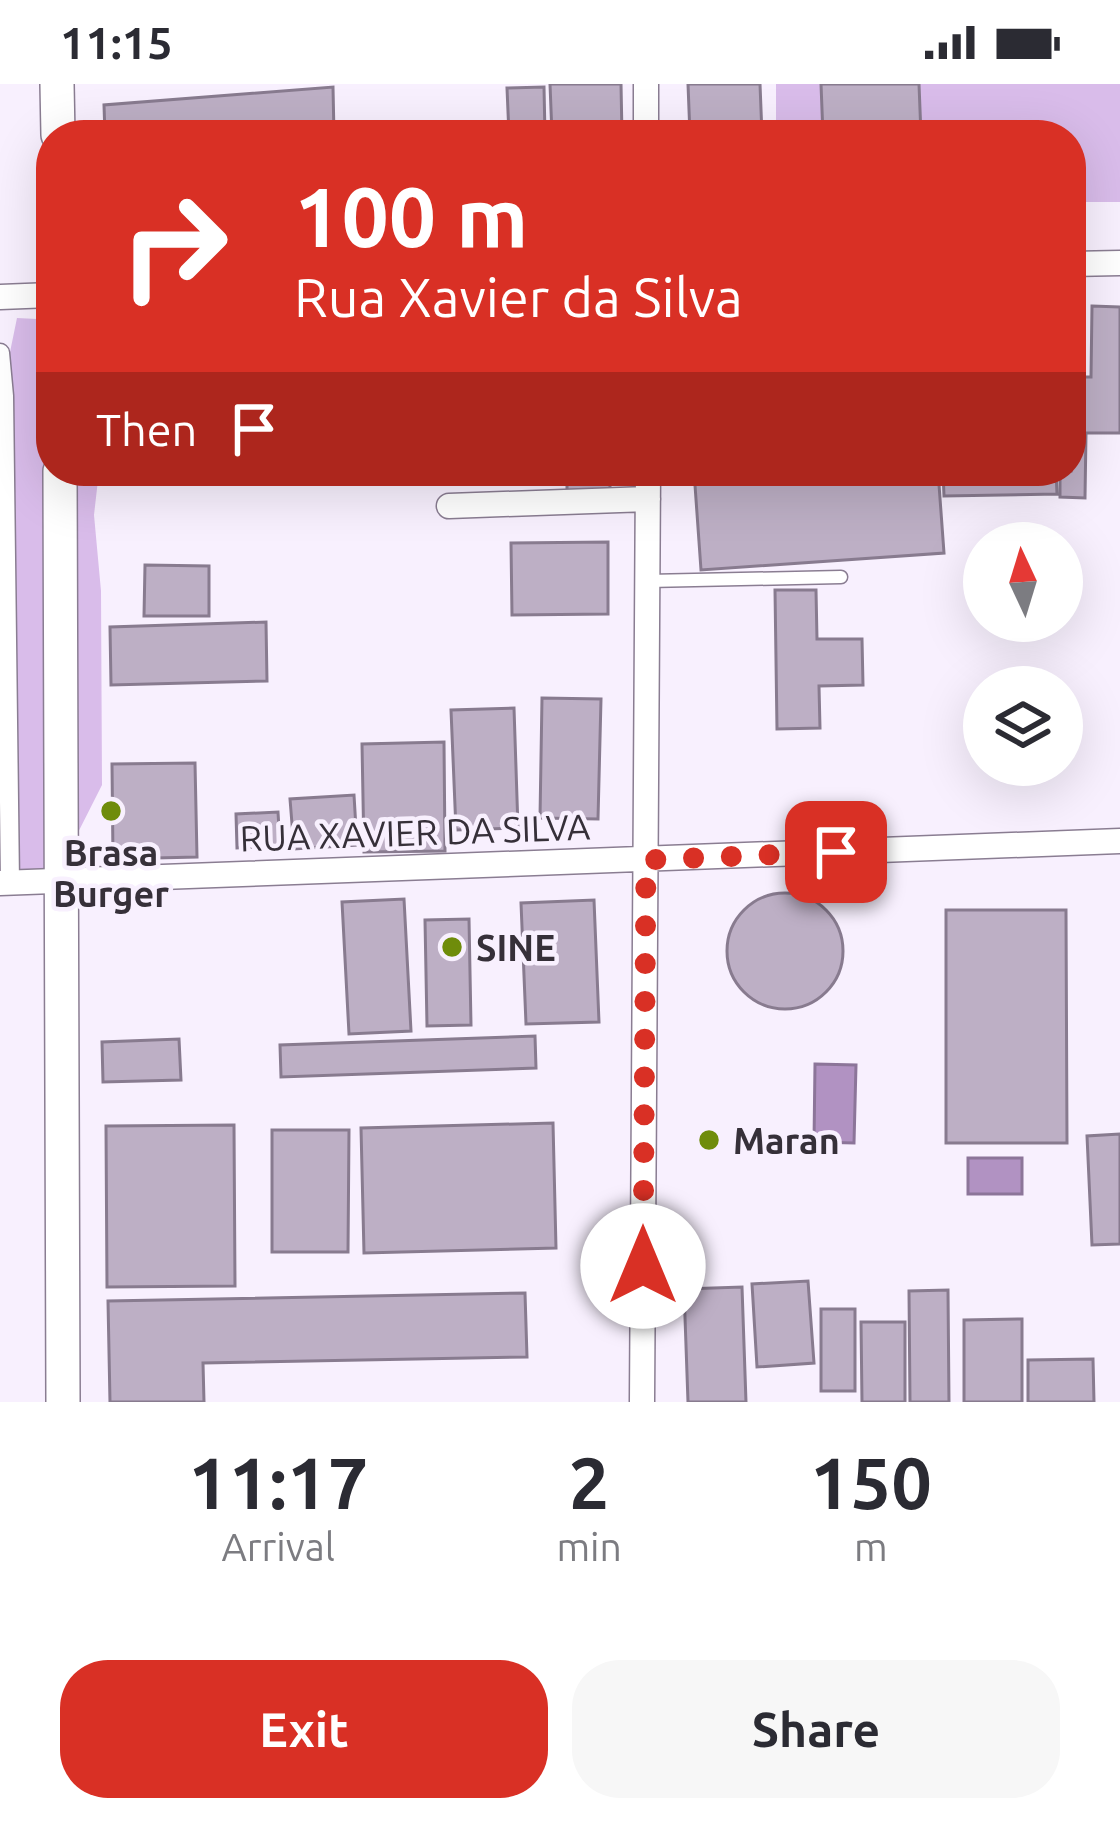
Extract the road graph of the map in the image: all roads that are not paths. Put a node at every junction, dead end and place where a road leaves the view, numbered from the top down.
1 (57, 84) edge
2 (646, 84) edge
3 (58, 120) edge
4 (646, 120) edge
5 (1120, 263) edge
6 (1086, 264) edge
7 (36, 296) edge
8 (0, 297) edge
9 (0, 353) edge
10 (60, 486) edge
11 (648, 486) edge
12 (648, 499) junction
13 (449, 506) dead end
14 (841, 577) dead end
15 (648, 580) junction
16 (1120, 841) edge
17 (646, 860) junction
18 (60, 881) junction
19 (5, 883) edge
20 (62, 1402) edge
21 (642, 1402) edge

1 - 3 street
2 - 4 street
5 - 6 street
7 - 8 street
9 - 19 street
10 - 18 street
11 - 12 street
12 - 13 street
12 - 15 street
14 - 15 lane
15 - 17 street
16 - 17 street, RUA XAVIER DA SILVA
17 - 18 street, RUA XAVIER DA SILVA
17 - 21 street
18 - 19 street, RUA XAVIER DA SILVA
18 - 20 street

